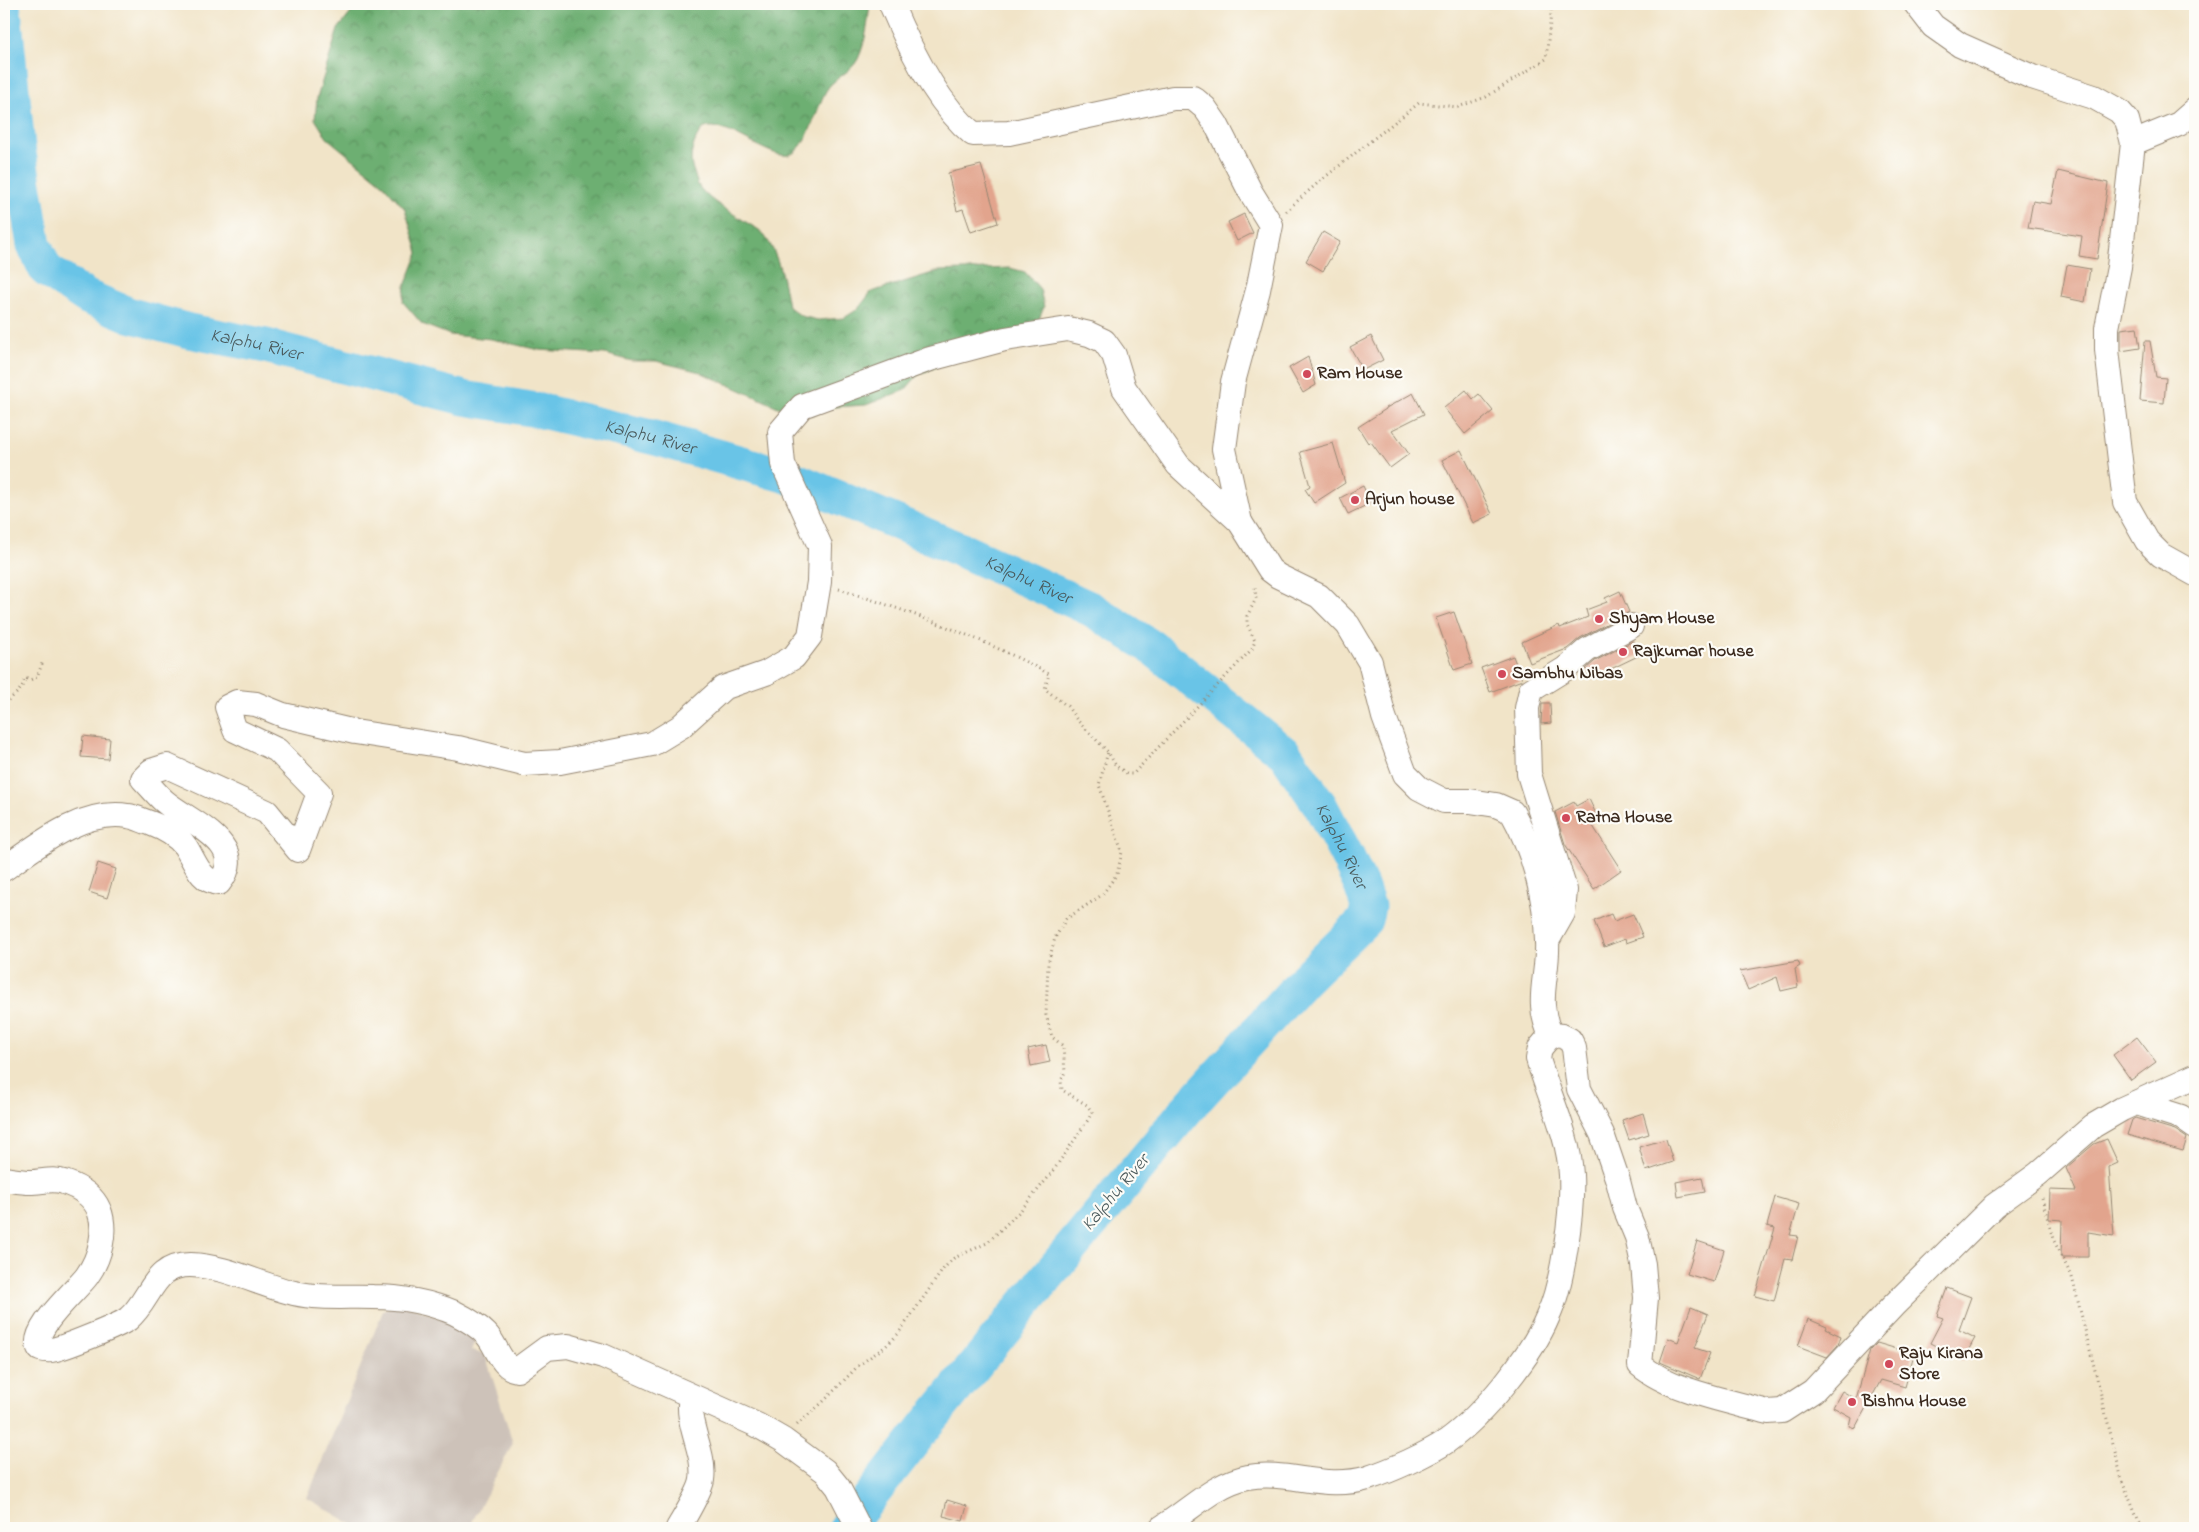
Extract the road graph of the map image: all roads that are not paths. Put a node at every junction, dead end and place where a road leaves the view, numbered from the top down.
1 (891, 4) edge
2 (1916, 4) edge
3 (2195, 110) edge
4 (2133, 143) junction
5 (1240, 522) junction
6 (2195, 574) edge
7 (1631, 626) dead end
8 (4, 869) edge
9 (1547, 941) junction
10 (1551, 1035) junction
11 (2195, 1076) edge
12 (2137, 1103) junction
13 (2195, 1127) edge
14 (4, 1179) edge
15 (691, 1396) junction
16 (678, 1528) edge
17 (859, 1528) edge
18 (1162, 1528) edge

1 - 5 street
2 - 4 street
3 - 4 street
4 - 6 street
5 - 8 street
5 - 9 street
7 - 9 street
9 - 10 street
10 - 12 street
10 - 18 street
11 - 12 street
12 - 13 street
14 - 15 street
15 - 16 street
15 - 17 street

